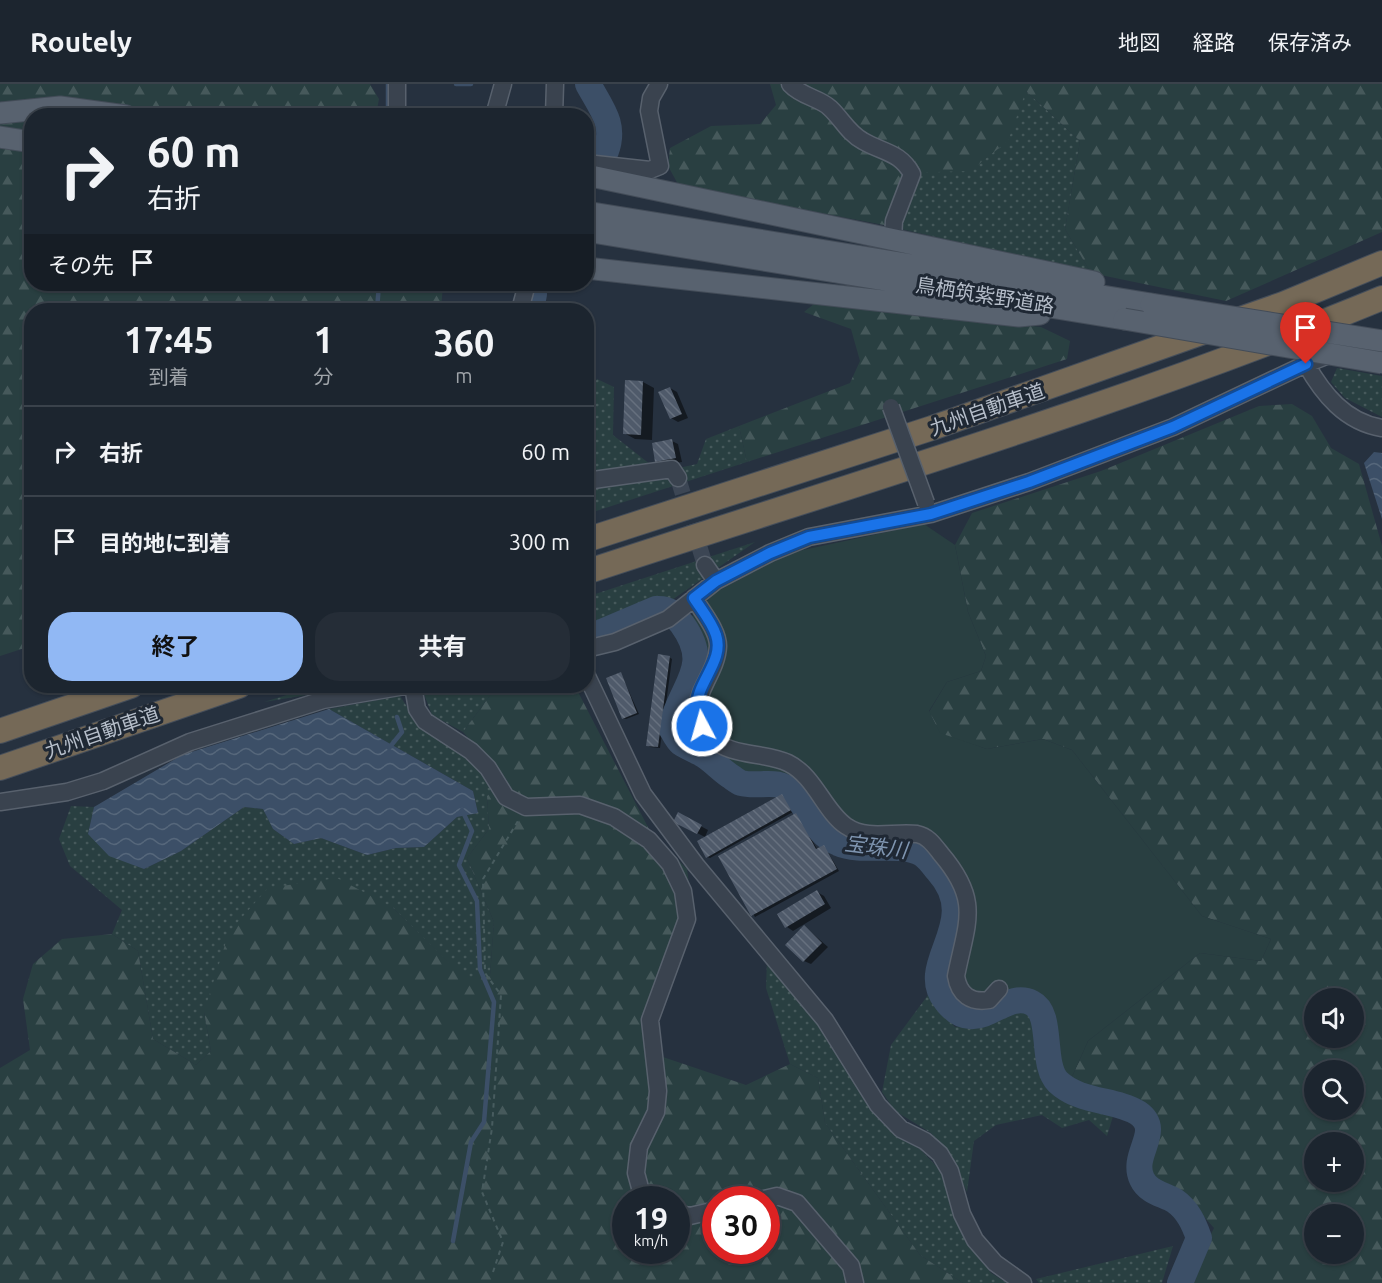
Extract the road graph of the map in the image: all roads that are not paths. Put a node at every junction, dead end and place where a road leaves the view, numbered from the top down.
1 (397, 84) edge
2 (503, 84) edge
3 (555, 84) edge
4 (659, 84) edge
5 (790, 84) edge
6 (397, 108) edge
7 (496, 108) edge
8 (554, 108) edge
9 (24, 112) edge
10 (0, 115) edge
11 (24, 120) edge
12 (3, 138) edge
13 (24, 141) edge
14 (24, 144) edge
15 (594, 164) edge
16 (594, 177) edge
17 (594, 223) edge
18 (594, 223) edge
19 (893, 238) junction
20 (1382, 252) edge
21 (1382, 263) edge
22 (594, 269) edge
23 (1111, 298) junction
24 (1382, 298) edge
25 (1283, 304) junction
26 (1080, 311) junction
27 (1382, 334) edge
28 (1382, 341) edge
29 (1382, 363) edge
30 (1306, 364) junction
31 (891, 407) dead end
32 (1382, 428) edge
33 (678, 478) dead end
34 (594, 480) edge
35 (928, 508) junction
36 (594, 537) edge
37 (705, 565) tunnel mouth
38 (594, 569) edge
39 (716, 581) junction
40 (688, 604) junction
41 (594, 647) edge
42 (594, 691) edge
43 (111, 693) edge
44 (219, 693) edge
45 (364, 693) edge
46 (414, 693) edge
47 (0, 731) edge
48 (0, 768) edge
49 (0, 802) edge
50 (999, 989) dead end
51 (640, 1186) edge
52 (780, 1197) edge
53 (855, 1283) edge
54 (1023, 1283) edge

1 - 6 street
2 - 7 street
3 - 8 street
4 - 15 street
5 - 19 street
9 - 10 main road
10 - 11 main road
12 - 13 main road
12 - 14 main road
16 - 19 main road
17 - 23 main road, 鳥栖筑紫野道路
18 - 26 main road, 鳥栖筑紫野道路
19 - 23 main road
20 - 25 highway
21 - 25 highway, 九州自動車道
22 - 26 main road
23 - 28 main road, 鳥栖筑紫野道路, bridge
24 - 38 highway, 九州自動車道
25 - 36 highway, 九州自動車道
26 - 29 main road, 鳥栖筑紫野道路, bridge
27 - 30 street
30 - 32 street
30 - 35 street
31 - 35 street, bridge
33 - 34 street
35 - 39 street
37 - 39 street
39 - 40 street
40 - 41 street
40 - 50 street
42 - 54 street
43 - 47 highway, 九州自動車道
44 - 48 highway, 九州自動車道
45 - 49 street
46 - 51 street
52 - 53 street

